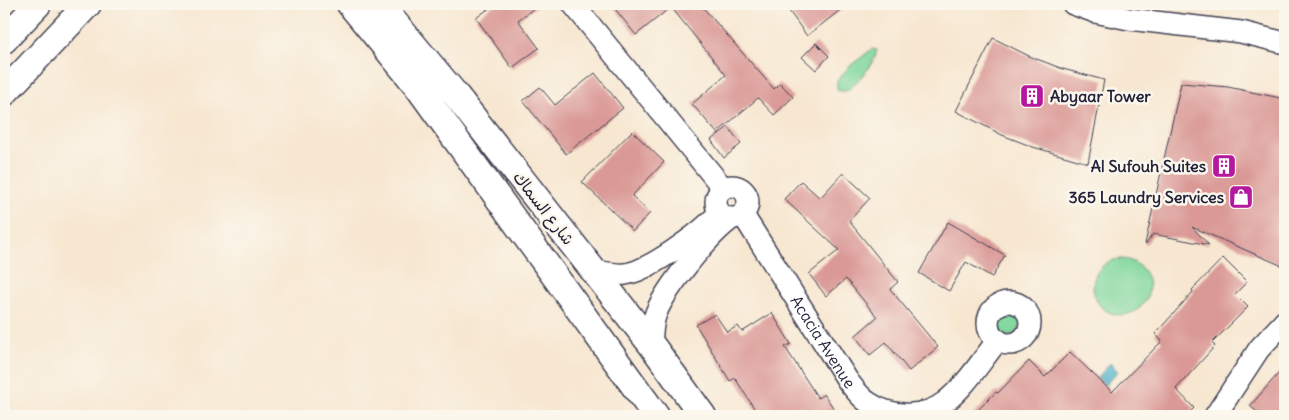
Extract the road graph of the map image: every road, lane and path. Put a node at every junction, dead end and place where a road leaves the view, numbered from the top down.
1 (38, 4) edge
2 (88, 4) edge
3 (350, 4) edge
4 (379, 4) edge
5 (573, 4) edge
6 (1073, 4) edge
7 (4, 40) edge
8 (1285, 43) edge
9 (4, 93) edge
10 (723, 188) junction
11 (731, 215) junction
12 (594, 271) junction
13 (1285, 321) edge
14 (998, 340) dead end
15 (651, 344) junction
16 (656, 416) edge
17 (703, 416) edge
18 (1215, 416) edge

1 - 7 street
2 - 9 street
3 - 16 street, شارع السماك
4 - 12 street, شارع السماك
5 - 10 street
6 - 8 street
10 - 11 street
10 - 11 street
11 - 12 street
11 - 14 street, Acacia Avenue
11 - 15 street
12 - 15 street, شارع السماك
13 - 18 street
15 - 17 street, شارع السماك

